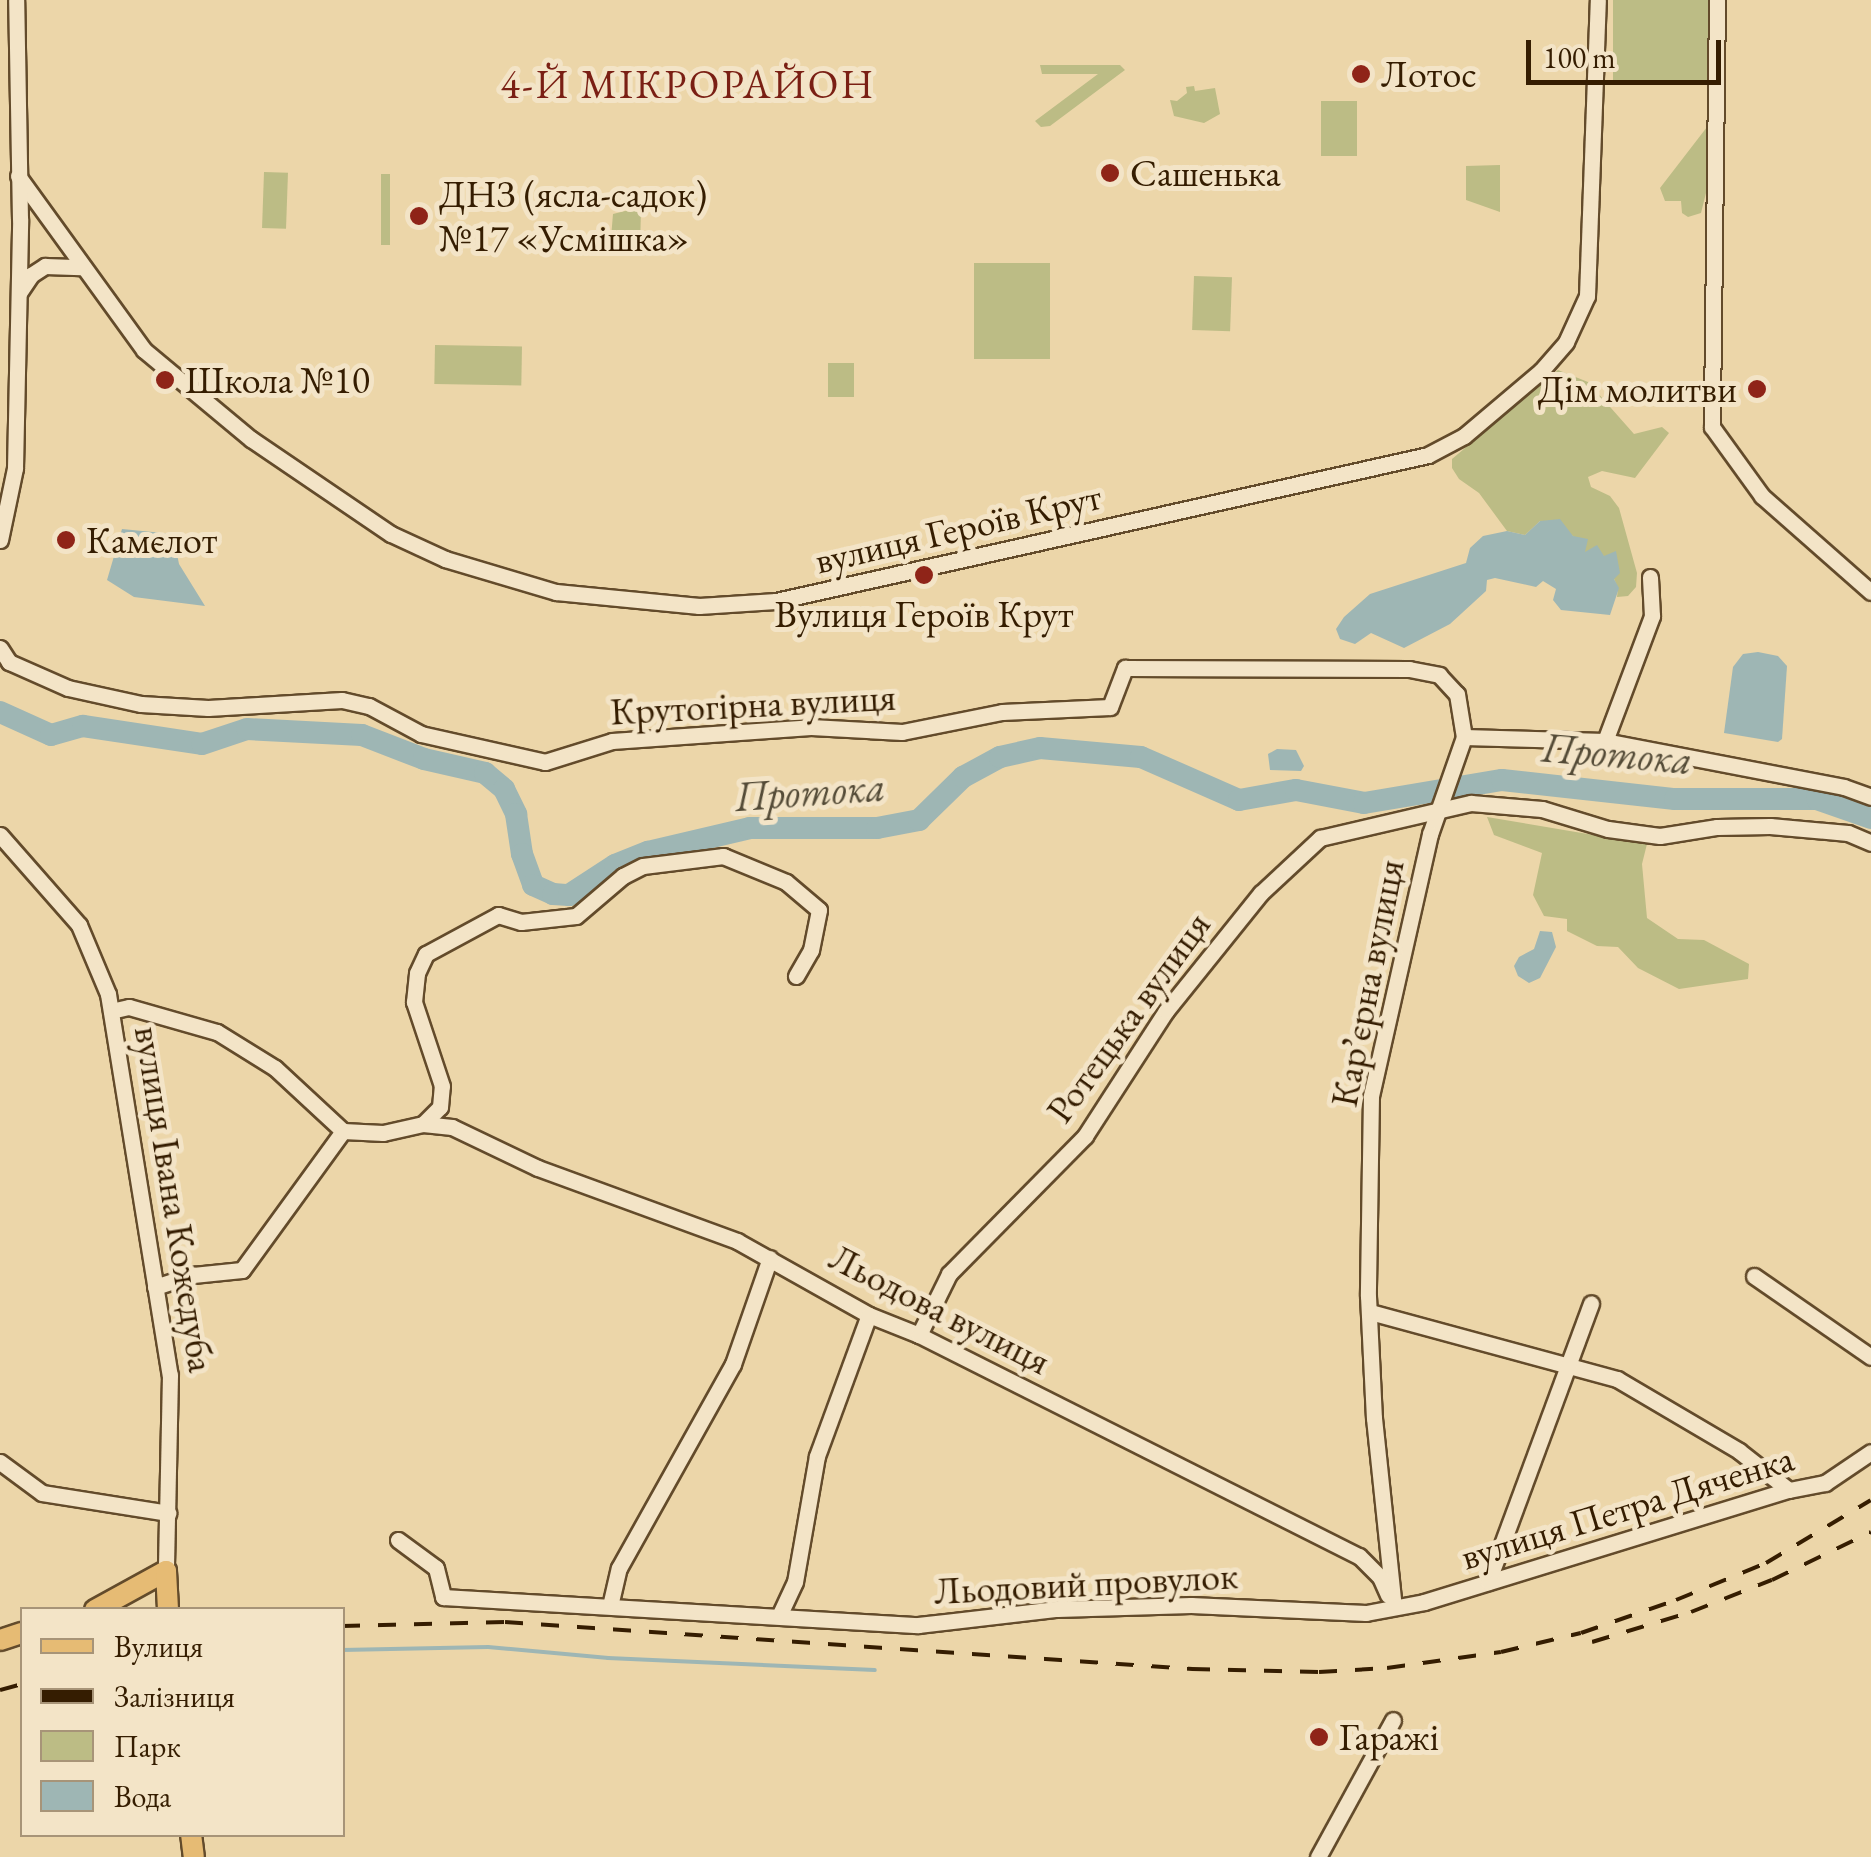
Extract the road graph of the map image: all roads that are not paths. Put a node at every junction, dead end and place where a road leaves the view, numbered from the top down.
1 (16, 0) edge
2 (1598, 0) edge
3 (1717, 0) edge
4 (18, 176) junction
5 (81, 267) junction
6 (20, 293) junction
7 (0, 540) edge
8 (1650, 577) dead end
9 (1871, 592) edge
10 (0, 648) edge
11 (1464, 736) junction
12 (1606, 740) junction
13 (1871, 797) edge
14 (1440, 810) junction
15 (0, 836) edge
16 (1871, 843) edge
17 (796, 976) dead end
18 (112, 1010) junction
19 (423, 1124) junction
20 (343, 1131) junction
21 (770, 1258) junction
22 (1754, 1276) dead end
23 (155, 1287) junction
24 (1592, 1303) dead end
25 (1370, 1312) junction
26 (869, 1315) junction
27 (919, 1335) junction
28 (1871, 1357) edge
29 (1572, 1365) junction
30 (1871, 1452) edge
31 (0, 1462) edge
32 (1790, 1490) junction
33 (168, 1513) junction
34 (398, 1540) dead end
35 (166, 1572) junction
36 (1488, 1582) junction
37 (610, 1606) junction
38 (101, 1607) edge
39 (168, 1607) edge
40 (1394, 1607) junction
41 (780, 1614) junction
42 (1393, 1720) dead end
43 (1318, 1857) edge

1 - 4 street
2 - 5 street, вулиця Героїв Крут
3 - 9 street
4 - 5 street, вулиця Героїв Крут
4 - 6 street
5 - 6 street
6 - 7 street
8 - 12 street
10 - 11 street, Крутогірна вулиця
11 - 12 street
11 - 14 street, Карʼєрна вулиця
12 - 13 street
14 - 16 street
14 - 25 street, Карʼєрна вулиця
14 - 27 street, Ротецька вулиця
15 - 18 street, вулиця Івана Кожедуба
17 - 19 street
18 - 20 street
18 - 23 street, вулиця Івана Кожедуба
19 - 20 street, Льодова вулиця
19 - 21 street, Льодова вулиця
20 - 23 street
21 - 26 street, Льодова вулиця
21 - 37 street
22 - 28 street
23 - 33 street, вулиця Івана Кожедуба
24 - 29 street
25 - 29 street
25 - 40 street, Карʼєрна вулиця
26 - 27 street, Льодова вулиця
26 - 41 street
27 - 40 street, Льодова вулиця
29 - 32 street
29 - 36 street
30 - 32 street, вулиця Петра Дяченка
31 - 33 street
32 - 36 street, вулиця Петра Дяченка
33 - 35 street, вулиця Івана Кожедуба
34 - 37 street, Льодовий провулок
35 - 38 main road
35 - 39 main road, вулиця Івана Кожедуба
36 - 40 street, вулиця Петра Дяченка
37 - 41 street, Льодовий провулок
40 - 41 street, Льодовий провулок
42 - 43 street

